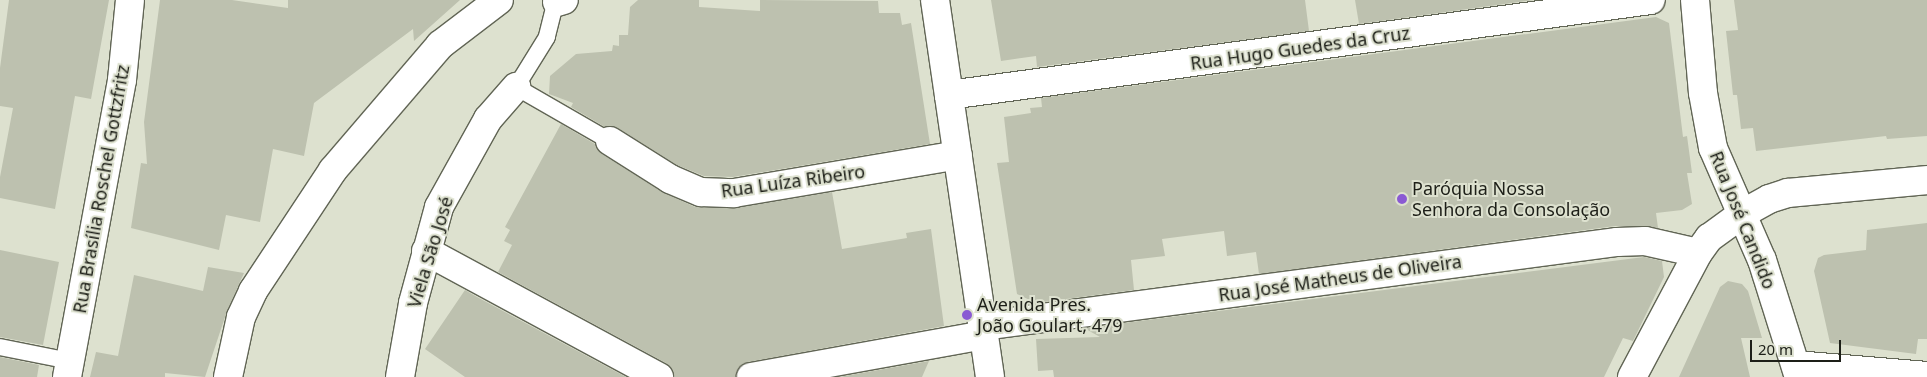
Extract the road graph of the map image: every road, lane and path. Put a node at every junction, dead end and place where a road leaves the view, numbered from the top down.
1 (130, 0) edge
2 (499, 0) edge
3 (935, 0) edge
4 (1651, 0) edge
5 (1695, 0) edge
6 (559, 1) edge
7 (516, 87) junction
8 (949, 95) junction
9 (610, 140) joint
10 (958, 156) junction
11 (1927, 180) edge
12 (1742, 214) junction
13 (426, 251) junction
14 (1698, 253) junction
15 (983, 330) junction
16 (0, 347) edge
17 (68, 369) edge
18 (1798, 371) edge
19 (1927, 376) edge
20 (228, 377) edge
21 (400, 377) edge
22 (659, 377) edge
23 (751, 377) edge
24 (990, 377) edge
25 (1632, 377) edge

1 - 17 street, Rua Brasília Roschel Gottzfritz
2 - 20 street
3 - 8 street
4 - 8 street, Rua Hugo Guedes da Cruz
5 - 12 street, Rua José Candido
6 - 7 lane
7 - 9 lane
7 - 13 street, Viela São José
8 - 10 street
9 - 10 street, Rua Luíza Ribeiro
10 - 15 street
11 - 12 street
12 - 14 street
12 - 18 street, Rua José Candido
13 - 21 street, Viela São José
13 - 22 street
14 - 15 street, Rua José Matheus de Oliveira
14 - 25 street
15 - 23 street, Rua José Matheus de Oliveira
15 - 24 street
16 - 17 lane
18 - 19 street

